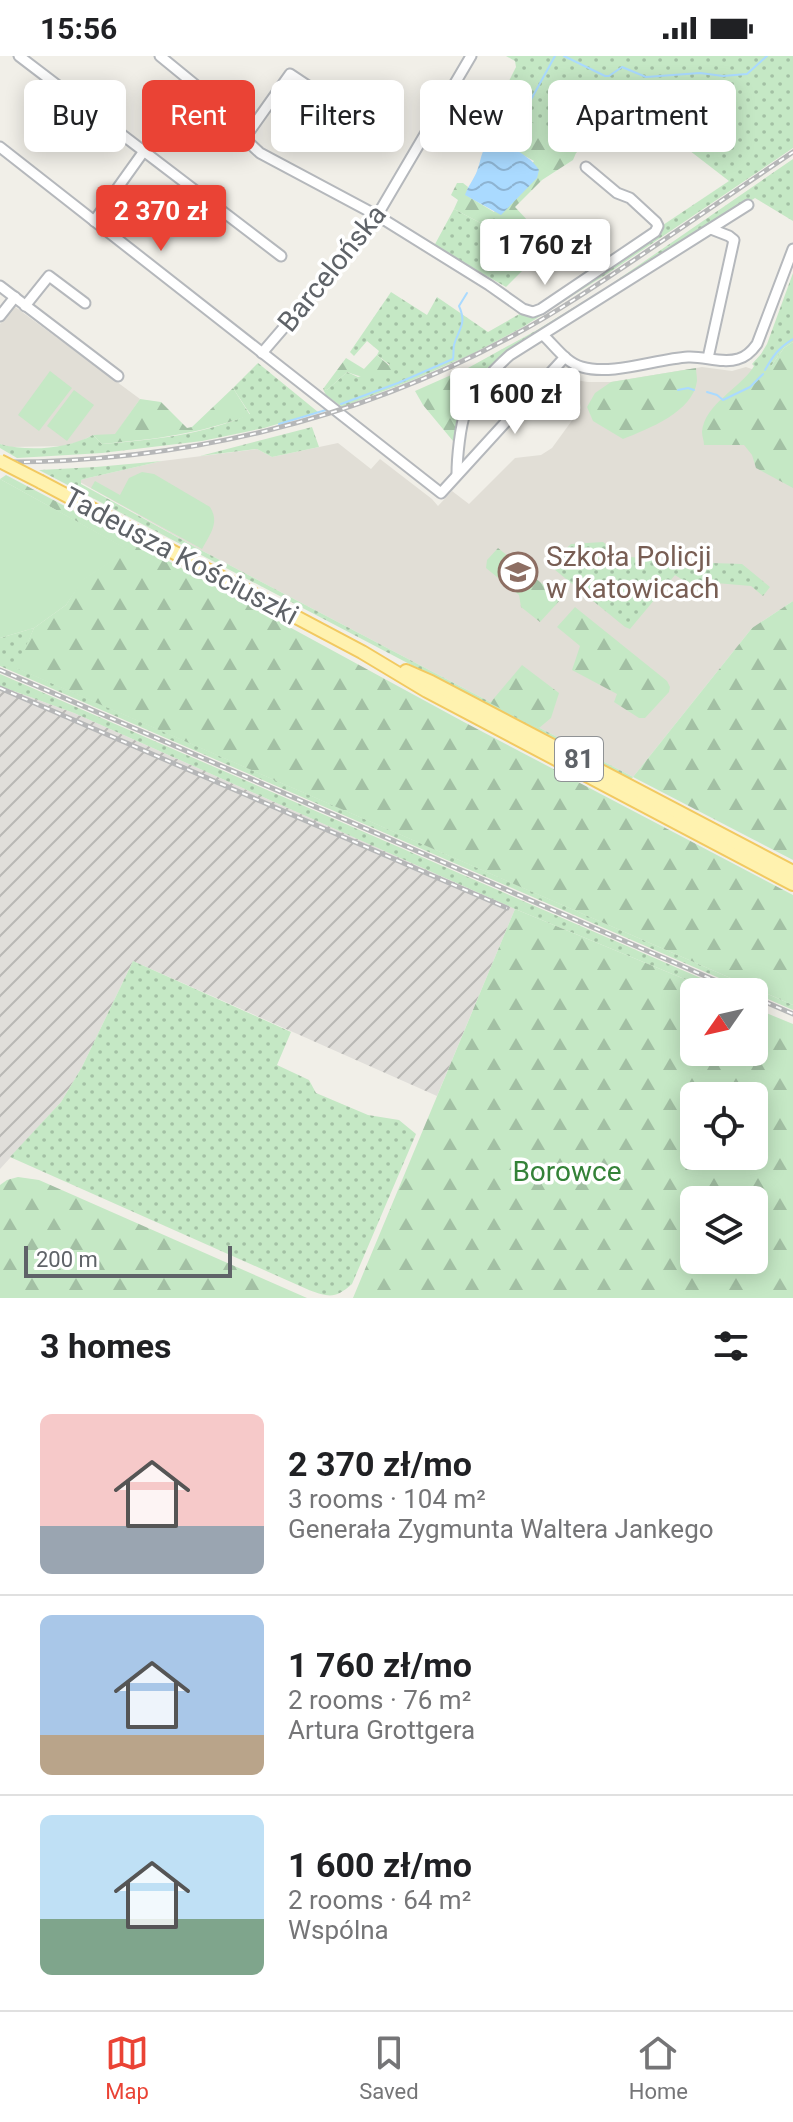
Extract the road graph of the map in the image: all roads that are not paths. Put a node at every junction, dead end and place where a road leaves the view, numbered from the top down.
1 (19, 56) edge
2 (160, 56) edge
3 (471, 56) edge
4 (188, 80) edge
5 (271, 101) edge
6 (255, 123) edge
7 (0, 147) edge
8 (142, 149) edge
9 (255, 149) edge
10 (143, 152) edge
11 (145, 152) edge
12 (586, 167) dead end
13 (748, 205) dead end
14 (378, 216) junction
15 (94, 221) junction
16 (711, 229) junction
17 (793, 249) edge
18 (281, 256) dead end
19 (0, 286) edge
20 (15, 297) junction
21 (85, 303) dead end
22 (25, 306) junction
23 (0, 316) edge
24 (543, 335) junction
25 (262, 353) junction
26 (565, 357) junction
27 (708, 358) junction
28 (118, 376) dead end
29 (0, 461) edge
30 (457, 475) junction
31 (362, 652) junction
32 (793, 872) edge
33 (793, 884) edge

1 - 8 street
2 - 4 street
3 - 14 street, Barcelońska
5 - 6 street
7 - 15 street
9 - 14 street
10 - 15 street
11 - 18 street
12 - 14 street
13 - 16 street
14 - 25 street, Barcelońska
15 - 25 street
16 - 24 street
16 - 27 street
17 - 27 street
19 - 20 street
20 - 22 street
20 - 23 street
21 - 22 street
22 - 28 street
24 - 26 street
24 - 30 street
25 - 30 street
26 - 27 street
26 - 30 street
29 - 31 main road, Tadeusza Kościuszki / 81, bridge
31 - 32 main road, Tadeusza Kościuszki / 81
31 - 33 main road, Tadeusza Kościuszki / 81

